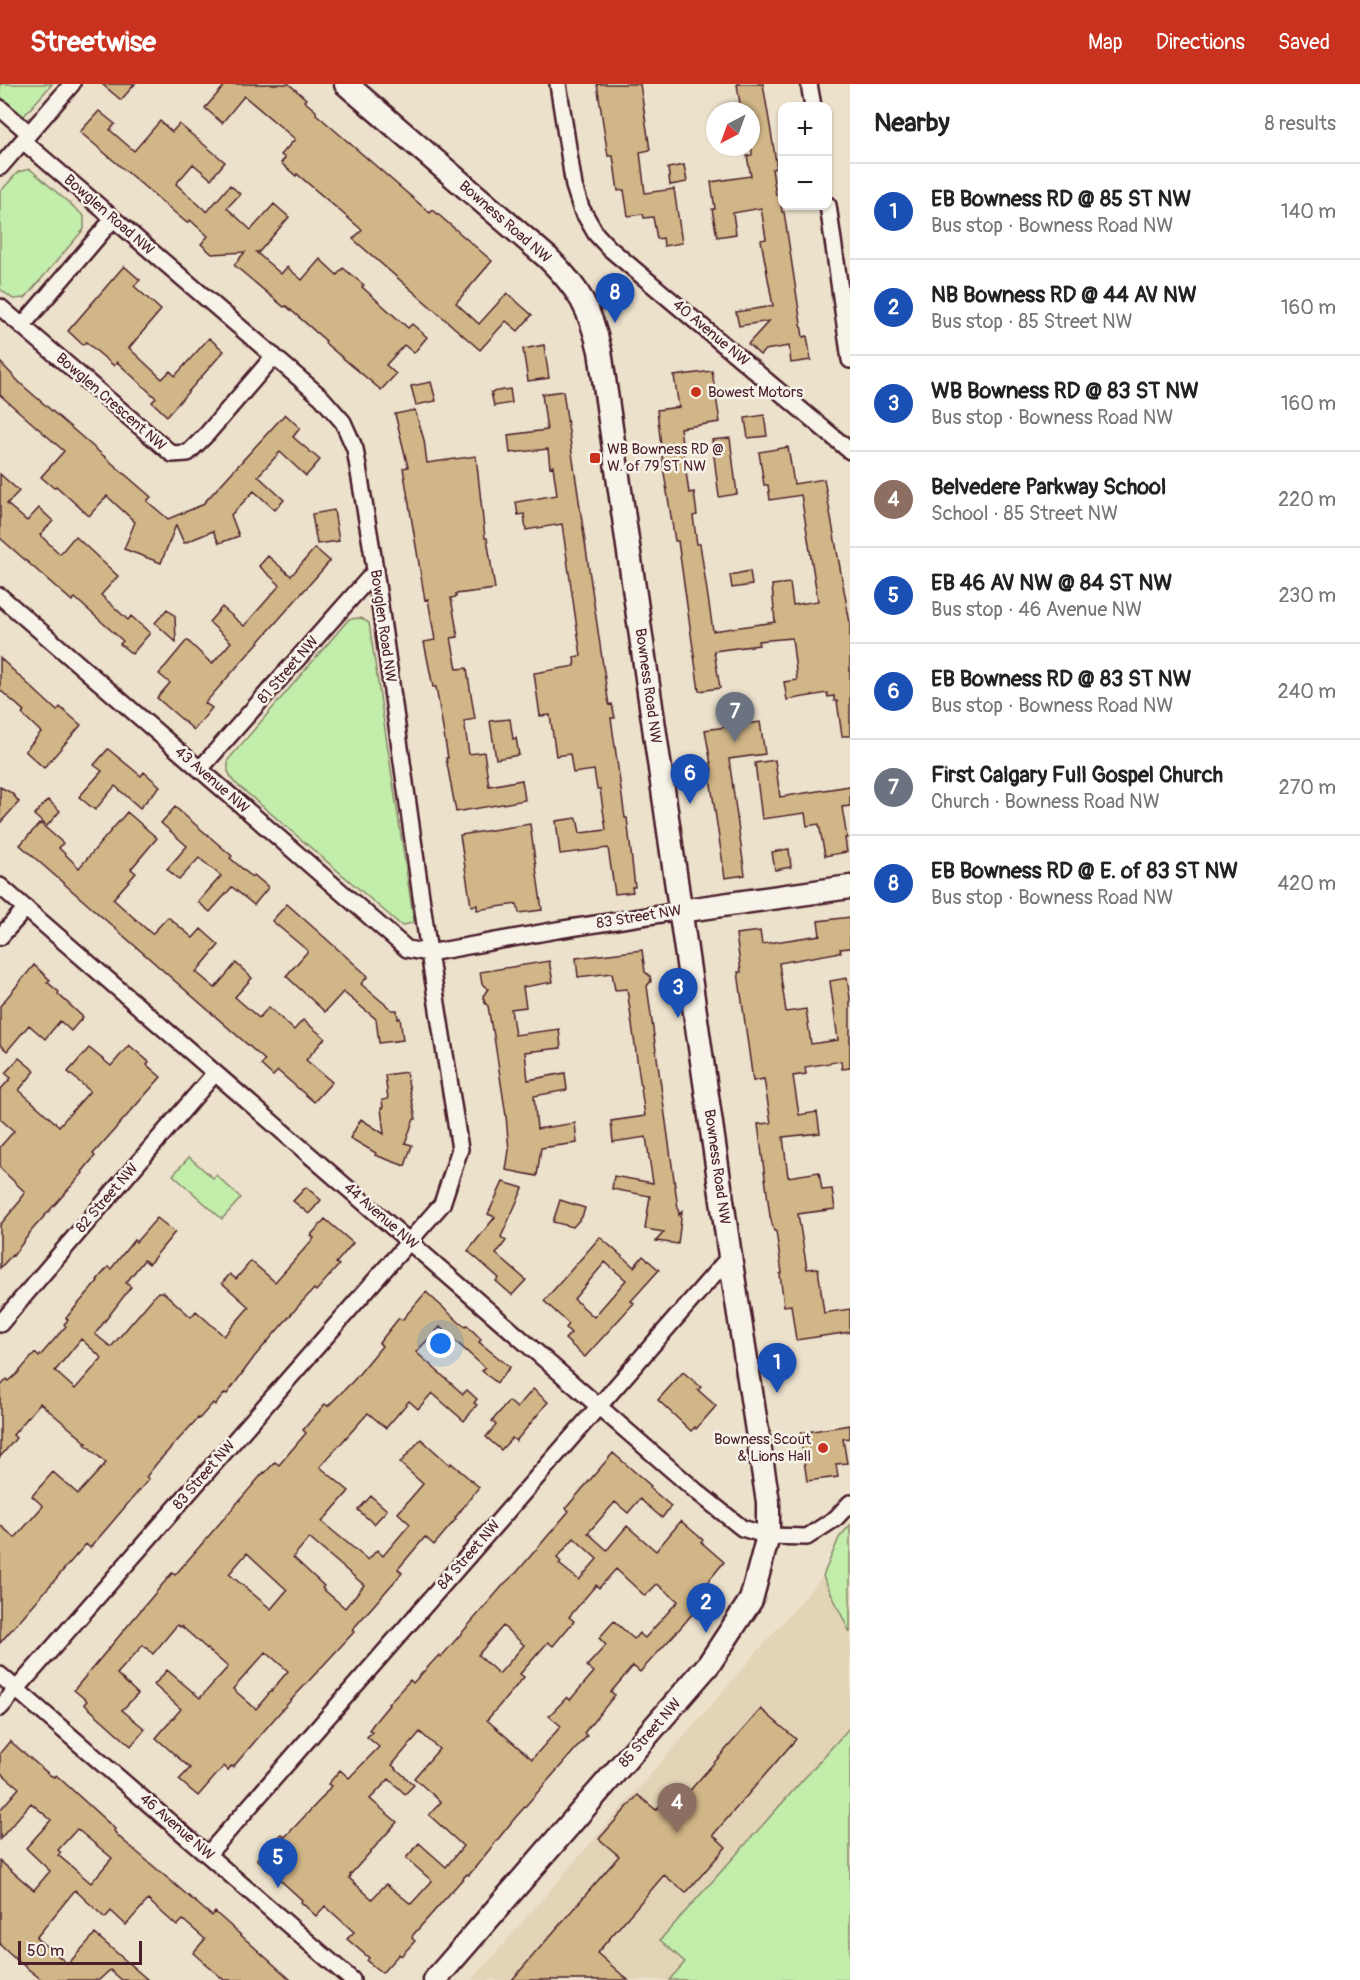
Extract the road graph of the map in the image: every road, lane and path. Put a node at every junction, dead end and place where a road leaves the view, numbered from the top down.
1 (72, 84) edge
2 (346, 84) edge
3 (558, 84) edge
4 (809, 84) edge
5 (812, 102) edge
6 (0, 108) edge
7 (26, 137) junction
8 (0, 167) edge
9 (829, 210) edge
10 (113, 219) junction
11 (846, 299) edge
12 (0, 306) edge
13 (22, 326) junction
14 (273, 356) junction
15 (850, 360) edge
16 (850, 451) edge
17 (375, 570) junction
18 (0, 596) edge
19 (200, 769) junction
20 (0, 886) edge
21 (850, 887) edge
22 (26, 908) junction
23 (680, 911) junction
24 (0, 937) edge
25 (429, 953) junction
26 (215, 1073) junction
27 (409, 1241) junction
28 (730, 1256) junction
29 (0, 1324) edge
30 (599, 1406) junction
31 (850, 1503) edge
32 (768, 1536) junction
33 (0, 1675) edge
34 (17, 1690) junction
35 (0, 1708) edge
36 (208, 1854) junction
37 (352, 1980) edge
38 (435, 1980) edge

1 - 7 street
2 - 23 street, Bowness Road NW
3 - 16 street, 40 Avenue NW
4 - 5 street
6 - 7 street, Bowglen Road NW
7 - 8 street
7 - 10 street, Bowglen Road NW
9 - 11 street
10 - 13 street
10 - 14 street, Bowglen Road NW
11 - 15 street
12 - 13 street, Bowglen Crescent NW
13 - 14 street, Bowglen Crescent NW
14 - 17 street, Bowglen Road NW
17 - 19 street, 81 Street NW
17 - 25 street, Bowglen Road NW
18 - 19 street, 43 Avenue NW
19 - 25 street, 43 Avenue NW
20 - 22 street, 44 Avenue NW
21 - 23 street, 83 Street NW
22 - 24 street
22 - 26 street, 44 Avenue NW
23 - 25 street, 83 Street NW
23 - 28 street, Bowness Road NW
25 - 27 street, Bowglen Road NW
26 - 27 street, 44 Avenue NW
26 - 29 street, 82 Street NW
27 - 30 street, 44 Avenue NW
27 - 34 street, 83 Street NW
28 - 30 street, 84 Street NW
28 - 32 street, Bowness Road NW
30 - 32 street, 44 Avenue NW
30 - 36 street, 84 Street NW
31 - 32 street
32 - 38 street, 85 Street NW
33 - 34 street, 46 Avenue NW
34 - 35 street, 83 Street NW
34 - 36 street, 46 Avenue NW
36 - 37 street, 46 Avenue NW

